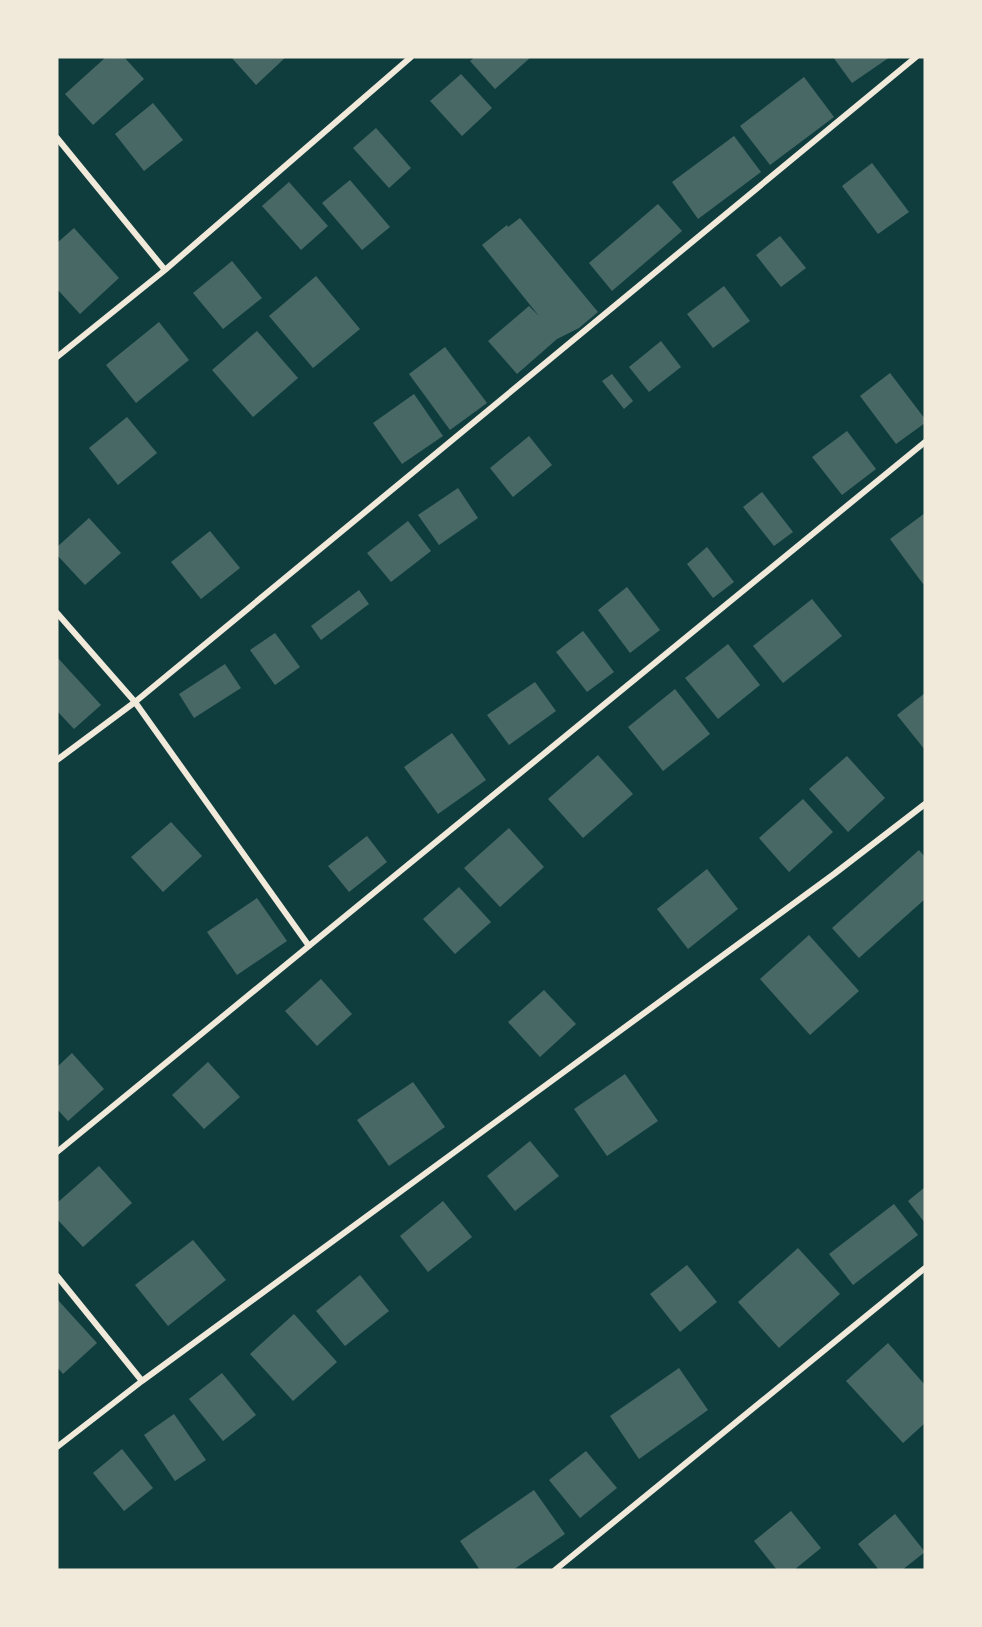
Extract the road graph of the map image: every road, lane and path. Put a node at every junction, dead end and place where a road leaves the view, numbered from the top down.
1 (411, 57) edge
2 (916, 57) edge
3 (57, 138) edge
4 (165, 270) junction
5 (57, 357) edge
6 (925, 442) edge
7 (57, 614) edge
8 (135, 702) junction
9 (57, 760) edge
10 (925, 804) edge
11 (309, 946) junction
12 (57, 1152) edge
13 (925, 1268) edge
14 (57, 1276) edge
15 (142, 1381) junction
16 (57, 1447) edge
17 (555, 1570) edge

1 - 4 street
2 - 8 street
3 - 4 street
4 - 5 street
6 - 11 street
7 - 8 street
8 - 9 street
8 - 11 street
10 - 15 street
11 - 12 street
13 - 17 street
14 - 15 street
15 - 16 street

